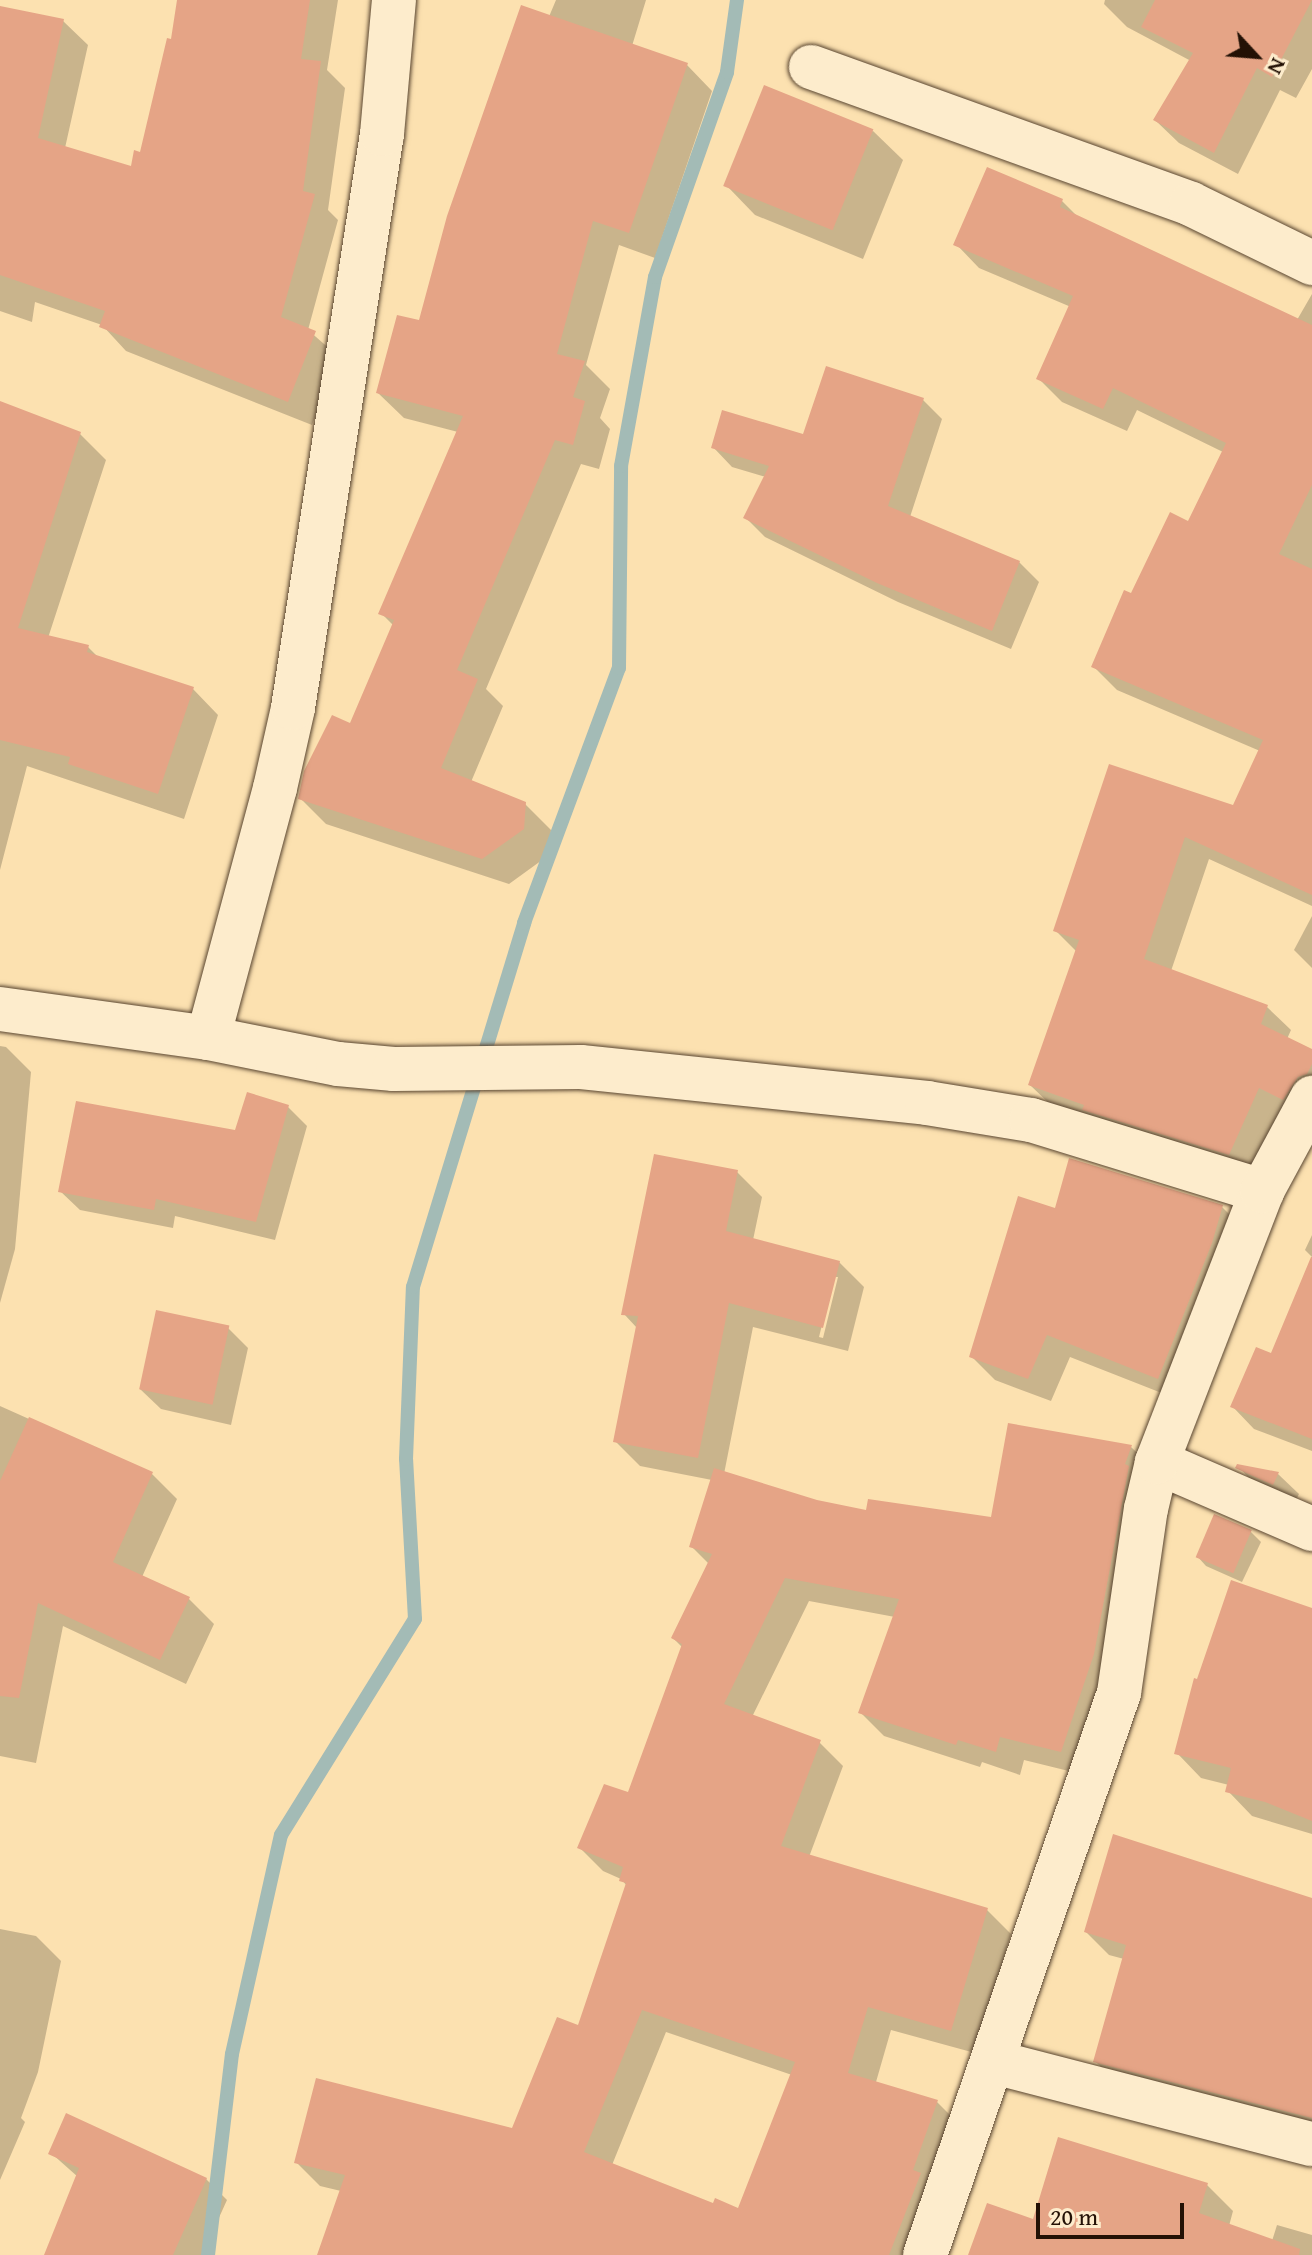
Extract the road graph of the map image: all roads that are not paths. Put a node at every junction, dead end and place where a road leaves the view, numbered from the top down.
1 (394, 0) edge
2 (811, 67) dead end
3 (1312, 263) edge
4 (0, 1009) edge
5 (208, 1038) junction
6 (1312, 1098) edge
7 (1262, 1191) junction
8 (1157, 1462) junction
9 (1312, 1529) edge
10 (994, 2062) junction
11 (1312, 2144) edge
12 (925, 2255) edge

1 - 5 street
2 - 3 street
4 - 5 street
5 - 7 street
6 - 7 street
7 - 8 street
8 - 9 street
8 - 10 street
10 - 11 street
10 - 12 street

